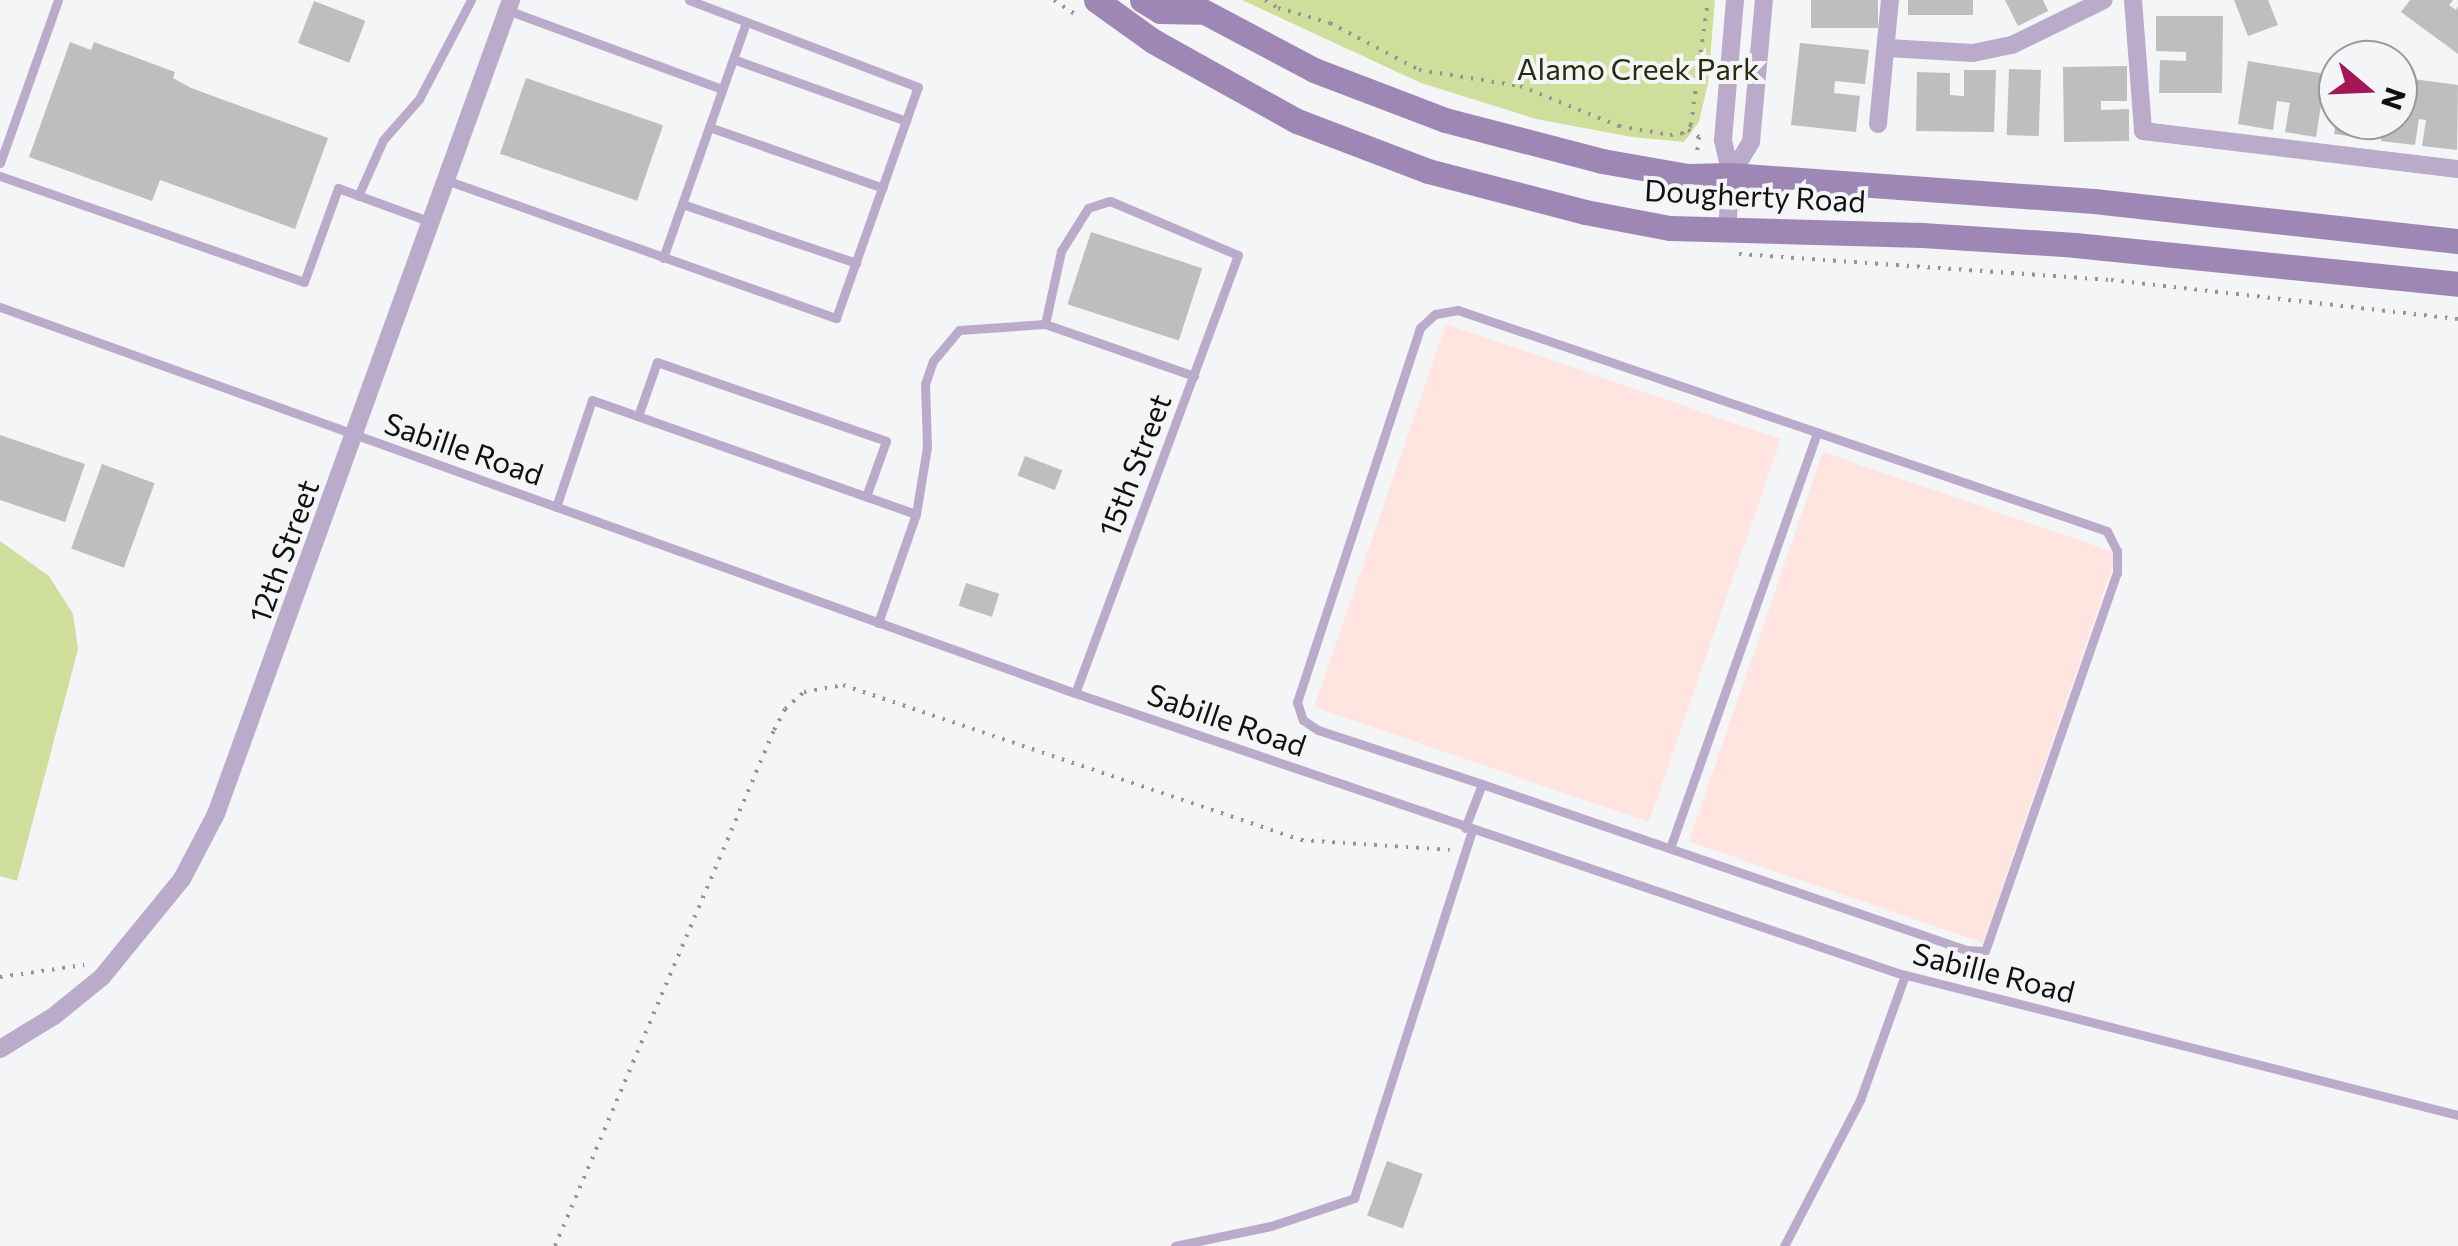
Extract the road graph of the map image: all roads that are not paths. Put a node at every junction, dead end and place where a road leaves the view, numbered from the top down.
1 (58, 0) edge
2 (471, 0) edge
3 (689, 0) edge
4 (1096, 0) edge
5 (1142, 0) edge
6 (1735, 0) edge
7 (1764, 0) edge
8 (1890, 0) edge
9 (2104, 0) edge
10 (2133, 0) edge
11 (1196, 4) edge
12 (509, 5) edge
13 (746, 22) junction
14 (1888, 48) junction
15 (733, 59) junction
16 (722, 89) junction
17 (906, 121) junction
18 (1878, 124) dead end
19 (709, 127) junction
20 (0, 162) edge
21 (2458, 169) edge
22 (1731, 175) junction
23 (0, 176) edge
24 (446, 180) junction
25 (884, 188) junction
26 (358, 196) junction
27 (682, 204) junction
28 (431, 222) junction
29 (2458, 240) edge
30 (1731, 242) junction
31 (663, 258) junction
32 (856, 263) junction
33 (2458, 284) edge
34 (0, 307) edge
35 (1045, 324) junction
36 (1194, 376) junction
37 (638, 416) junction
38 (1817, 432) junction
39 (354, 436) junction
40 (866, 497) junction
41 (556, 507) junction
42 (916, 514) junction
43 (878, 623) junction
44 (1075, 692) junction
45 (1482, 784) junction
46 (1468, 829) junction
47 (1670, 848) junction
48 (1905, 975) junction
49 (0, 1048) edge
50 (2458, 1115) edge
51 (1174, 1246) edge
52 (1784, 1246) edge

1 - 20 lane
2 - 26 lane
3 - 13 lane
4 - 30 main road, Dougherty Road
5 - 11 main road, Dougherty Road
6 - 22 street
7 - 22 street
8 - 14 street
9 - 14 street
10 - 21 street
11 - 22 main road, Dougherty Road
12 - 16 lane
12 - 24 street, 12th Street
13 - 15 lane
13 - 17 lane
14 - 18 street
15 - 16 lane
15 - 17 lane
16 - 19 lane
17 - 25 lane
19 - 25 lane
19 - 27 lane
22 - 29 main road, Dougherty Road
22 - 30 street
23 - 26 lane
24 - 28 street, 12th Street
24 - 31 lane
25 - 32 lane
26 - 28 lane
27 - 31 lane
27 - 32 lane
28 - 39 street, 12th Street
30 - 33 main road, Dougherty Road
31 - 32 lane
34 - 39 lane, Sabille Road
35 - 36 lane
35 - 36 lane, 15th Street
35 - 42 lane
36 - 44 lane, 15th Street
37 - 40 lane
37 - 40 lane
37 - 41 lane
38 - 45 lane
38 - 47 lane
38 - 47 lane
39 - 41 lane, Sabille Road
39 - 49 street, 12th Street
40 - 42 lane
41 - 43 lane, Sabille Road
42 - 43 lane
43 - 44 lane, Sabille Road
44 - 46 lane, Sabille Road
45 - 46 lane
45 - 47 lane
46 - 48 lane, Sabille Road
46 - 51 lane
48 - 50 lane, Sabille Road
48 - 52 lane

